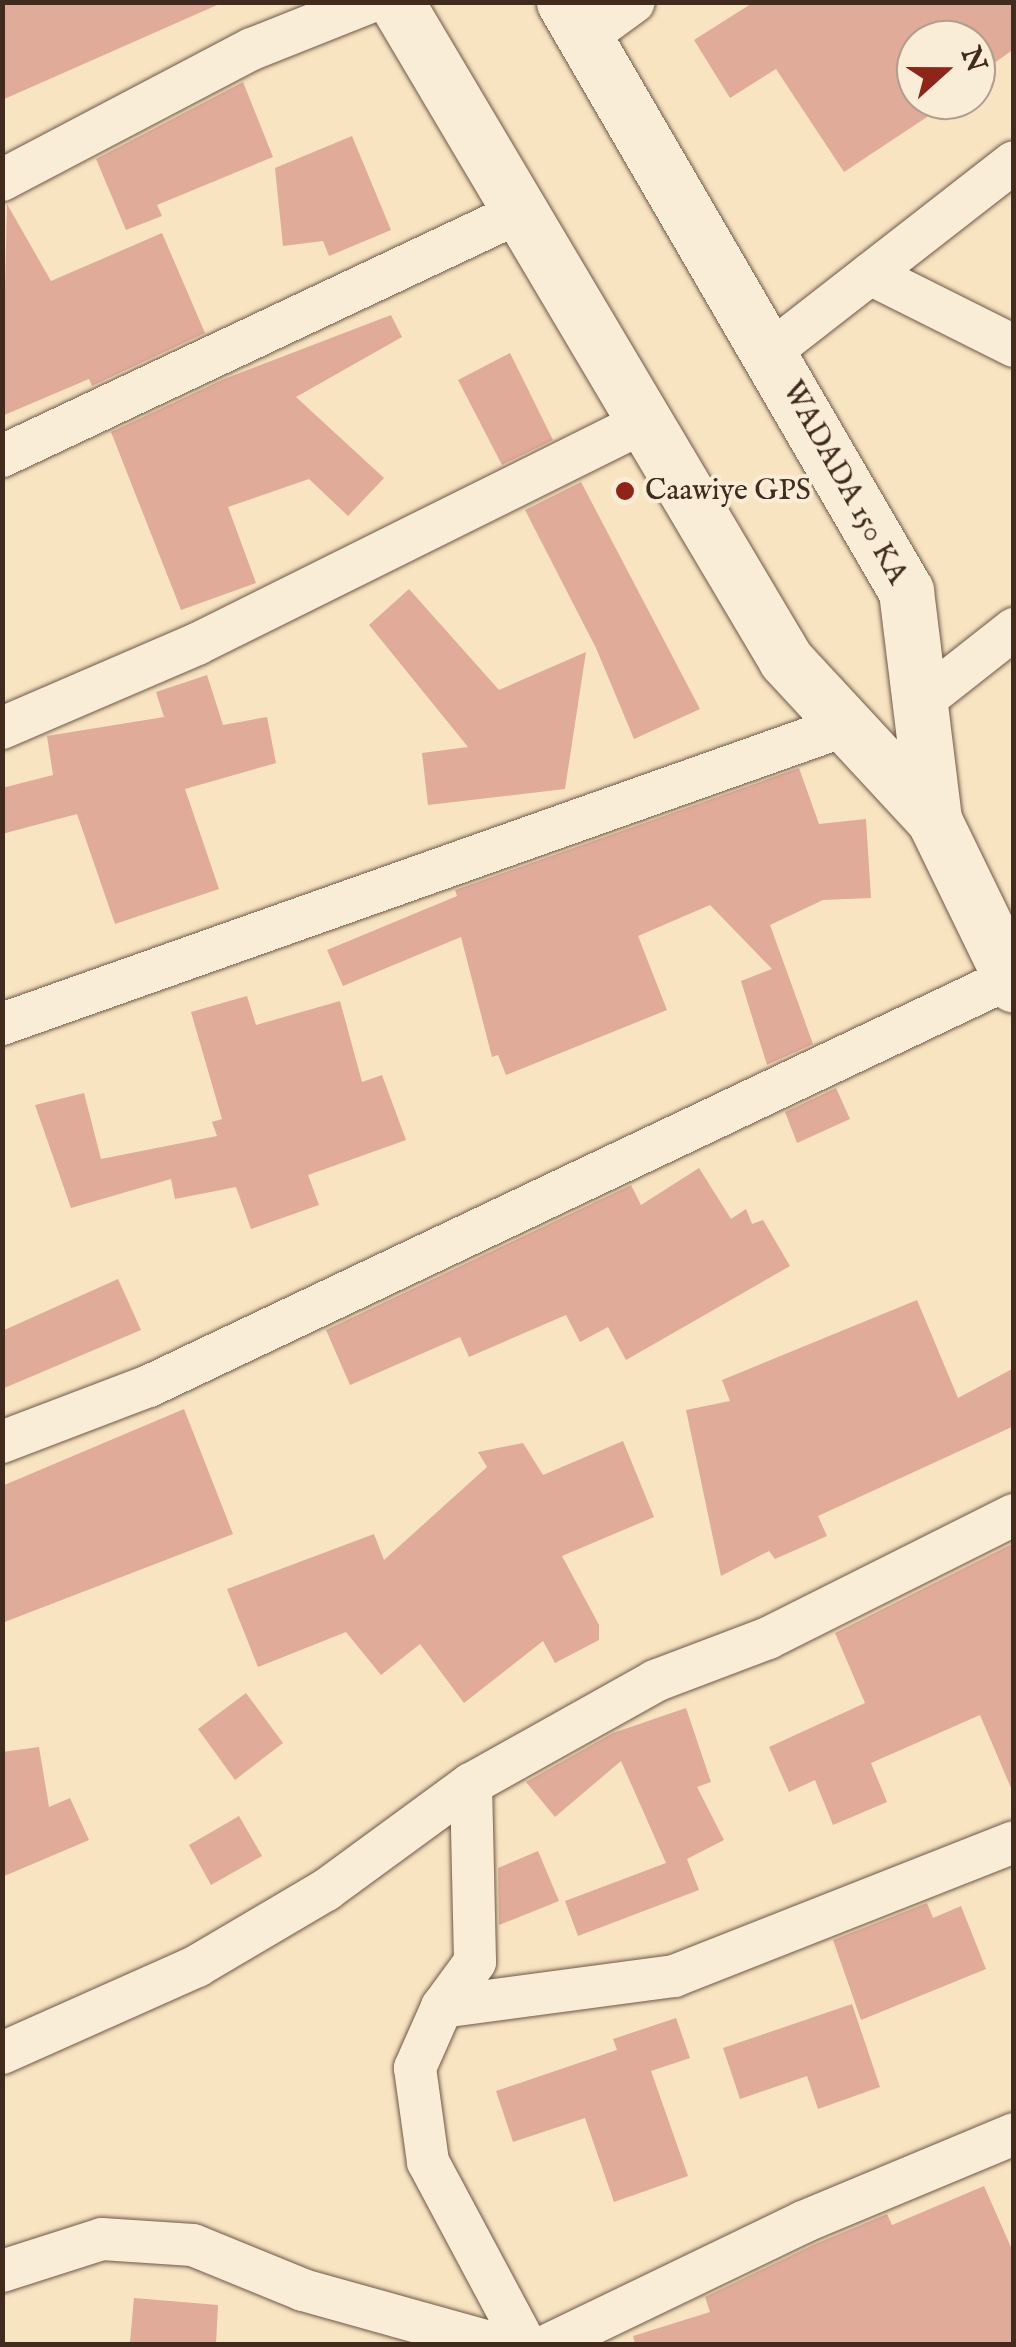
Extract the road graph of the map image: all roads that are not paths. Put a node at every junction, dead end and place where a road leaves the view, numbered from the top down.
1 (370, 2) edge
2 (396, 2) edge
3 (634, 2) edge
4 (575, 20) edge
5 (1014, 162) edge
6 (2, 180) edge
7 (520, 212) junction
8 (870, 274) junction
9 (1014, 346) edge
10 (770, 352) junction
11 (644, 422) junction
12 (2, 456) edge
13 (1014, 630) edge
14 (920, 703) junction
15 (847, 725) junction
16 (2, 728) edge
17 (934, 820) junction
18 (1012, 979) edge
19 (2, 1024) edge
20 (2, 1442) edge
21 (1014, 1515) edge
22 (471, 1784) junction
23 (1014, 1842) edge
24 (442, 2007) junction
25 (2, 2053) edge
26 (1014, 2134) edge
27 (2, 2270) edge
28 (497, 2344) edge
29 (525, 2344) edge
30 (550, 2344) edge

1 - 6 street
2 - 7 street
3 - 4 street
4 - 10 street, WADADA 150 KA
5 - 8 street
7 - 11 street
7 - 12 street
8 - 9 street
8 - 10 street
10 - 14 street, WADADA 150 KA
11 - 15 street
11 - 16 street
13 - 14 street
14 - 17 street, WADADA 150 KA
15 - 17 street
15 - 19 street
17 - 18 street
18 - 20 street
21 - 22 street
22 - 24 street
22 - 25 street
23 - 24 street
24 - 29 street
26 - 30 street
27 - 28 street

